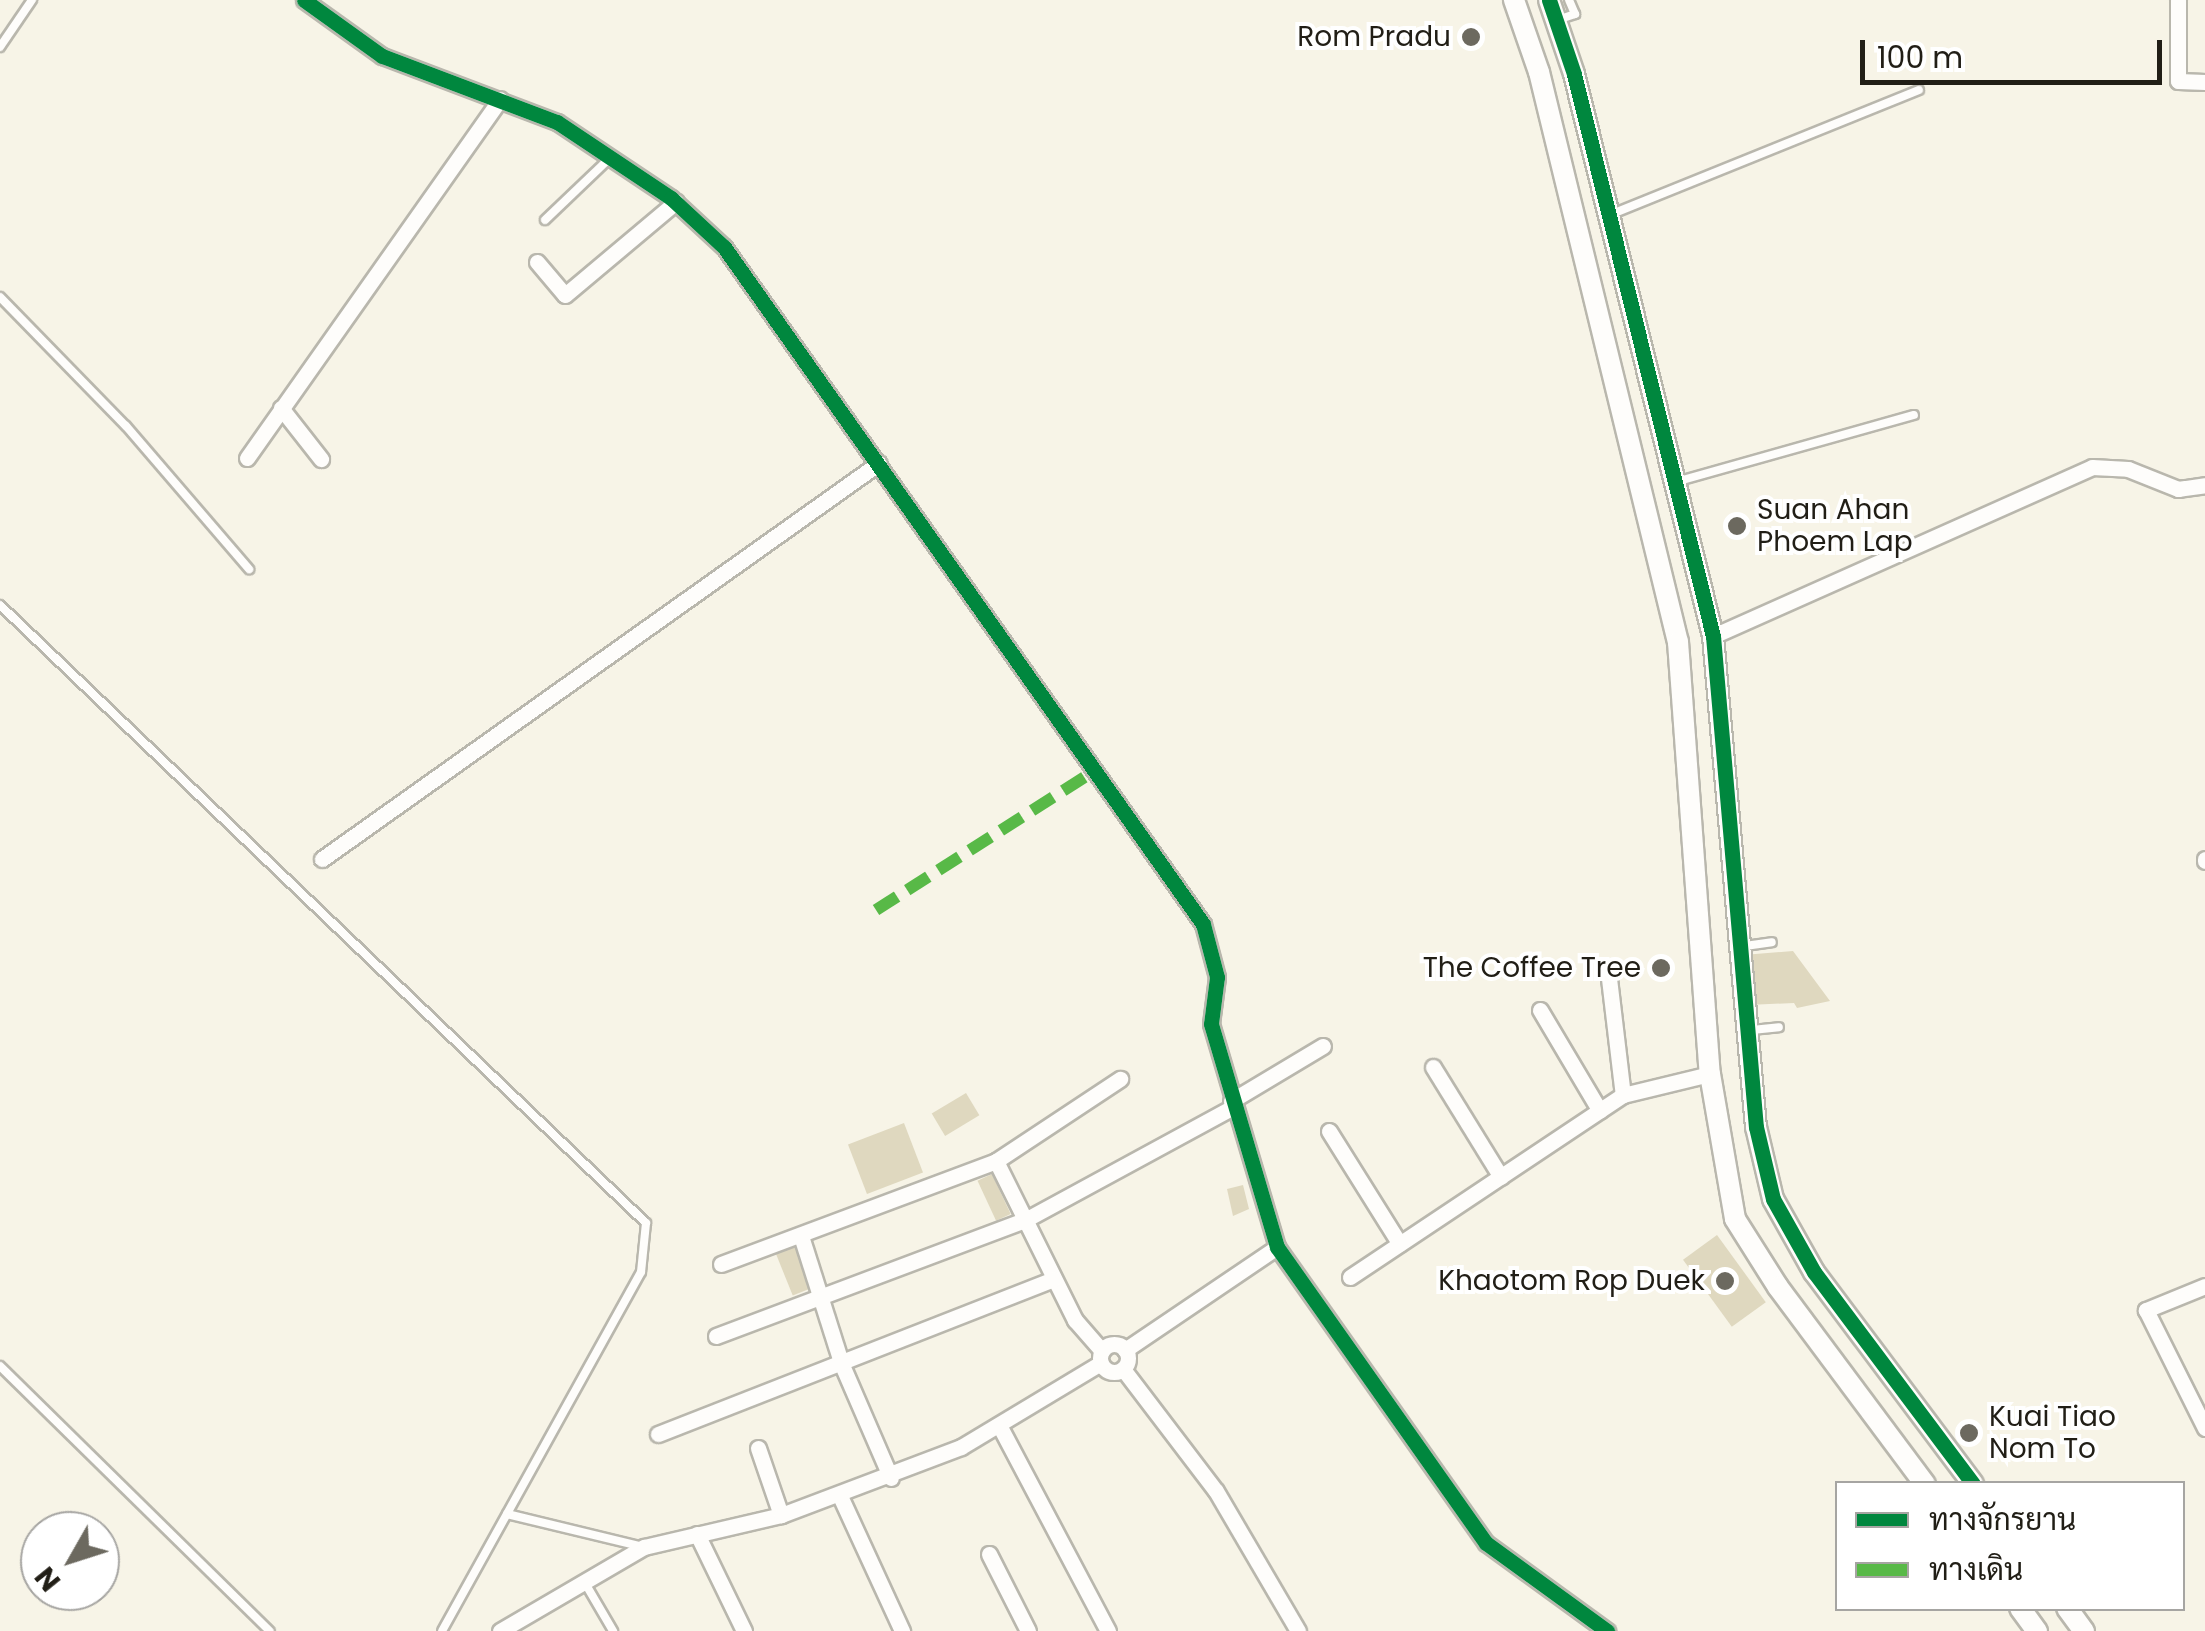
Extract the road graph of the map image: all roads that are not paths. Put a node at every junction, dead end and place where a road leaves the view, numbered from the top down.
1 (32, 0) edge
2 (304, 0) edge
3 (1514, 0) edge
4 (1549, 0) edge
5 (1569, 0) edge
6 (2178, 0) edge
7 (1556, 21) junction
8 (0, 47) edge
9 (2205, 82) edge
10 (1919, 90) dead end
11 (500, 98) junction
12 (611, 157) junction
13 (676, 202) junction
14 (1608, 216) junction
15 (545, 220) dead end
16 (537, 262) dead end
17 (0, 297) edge
18 (281, 408) junction
19 (1914, 415) dead end
20 (1667, 452) junction
21 (247, 458) dead end
22 (321, 459) dead end
23 (1633, 460) junction
24 (880, 462) junction
25 (1674, 482) junction
26 (2205, 485) edge
27 (249, 569) dead end
28 (0, 606) edge
29 (1713, 636) junction
30 (322, 858) dead end
31 (1772, 942) dead end
32 (1740, 947) junction
33 (1608, 970) dead end
34 (1540, 1010) dead end
35 (1778, 1027) dead end
36 (1748, 1031) junction
37 (1323, 1046) dead end
38 (1433, 1067) dead end
39 (1710, 1074) junction
40 (1120, 1079) dead end
41 (1623, 1095) junction
42 (1232, 1104) junction
43 (1600, 1111) junction
44 (1329, 1131) dead end
45 (996, 1162) junction
46 (1501, 1177) junction
47 (1026, 1220) junction
48 (801, 1236) junction
49 (1400, 1244) junction
50 (1277, 1247) junction
51 (721, 1264) dead end
52 (1350, 1277) dead end
53 (1054, 1279) junction
54 (2205, 1286) edge
55 (818, 1297) junction
56 (716, 1336) dead end
57 (1125, 1350) junction
58 (1102, 1357) junction
59 (0, 1366) edge
60 (842, 1366) junction
61 (1122, 1369) junction
62 (2199, 1407) edge
63 (999, 1425) junction
64 (2205, 1428) edge
65 (658, 1434) dead end
66 (758, 1448) dead end
67 (891, 1478) junction
68 (1923, 1481) edge
69 (1970, 1481) edge
70 (840, 1496) junction
71 (507, 1514) junction
72 (781, 1515) junction
73 (698, 1534) junction
74 (644, 1546) junction
75 (989, 1554) dead end
76 (584, 1582) junction
77 (2022, 1611) edge
78 (270, 1631) edge
79 (442, 1631) edge
80 (500, 1631) edge
81 (613, 1631) edge
82 (744, 1631) edge
83 (902, 1631) edge
84 (1028, 1631) edge
85 (1108, 1631) edge
86 (1298, 1631) edge
87 (1607, 1631) edge
88 (2038, 1631) edge

1 - 8 lane
2 - 11 street
3 - 23 street
4 - 7 street
5 - 7 lane
6 - 9 street
7 - 14 street
10 - 14 lane
11 - 12 street
11 - 18 street
12 - 13 street
12 - 15 lane
13 - 16 street
13 - 24 street
14 - 20 street
17 - 27 lane
18 - 21 street
18 - 22 street
19 - 25 lane
20 - 23 street
20 - 25 street
23 - 39 street
24 - 30 street
24 - 42 street
25 - 29 street
26 - 29 street
28 - 71 lane
29 - 32 street
31 - 32 lane
32 - 36 street
33 - 41 street
34 - 43 street
35 - 36 lane
36 - 69 street
37 - 42 street
38 - 46 street
39 - 41 street
39 - 68 street
40 - 45 street
41 - 43 street
42 - 47 street
42 - 50 street
43 - 46 street
44 - 49 street
45 - 47 street
45 - 48 street
46 - 49 street
47 - 53 street
47 - 55 street
48 - 51 street
48 - 55 street
49 - 52 street
50 - 57 street
50 - 87 street
53 - 58 street
53 - 60 street
54 - 62 street
55 - 56 street
55 - 60 street
57 - 58 street
57 - 61 street
58 - 61 street
58 - 63 street
59 - 78 lane
60 - 65 street
60 - 67 street
61 - 86 street
62 - 64 street
63 - 67 street
63 - 85 street
66 - 72 street
67 - 70 street
70 - 72 street
70 - 83 street
71 - 74 lane
71 - 79 lane
72 - 73 street
73 - 74 street
73 - 82 street
74 - 76 street
75 - 84 street
76 - 80 street
76 - 81 lane
77 - 88 street

